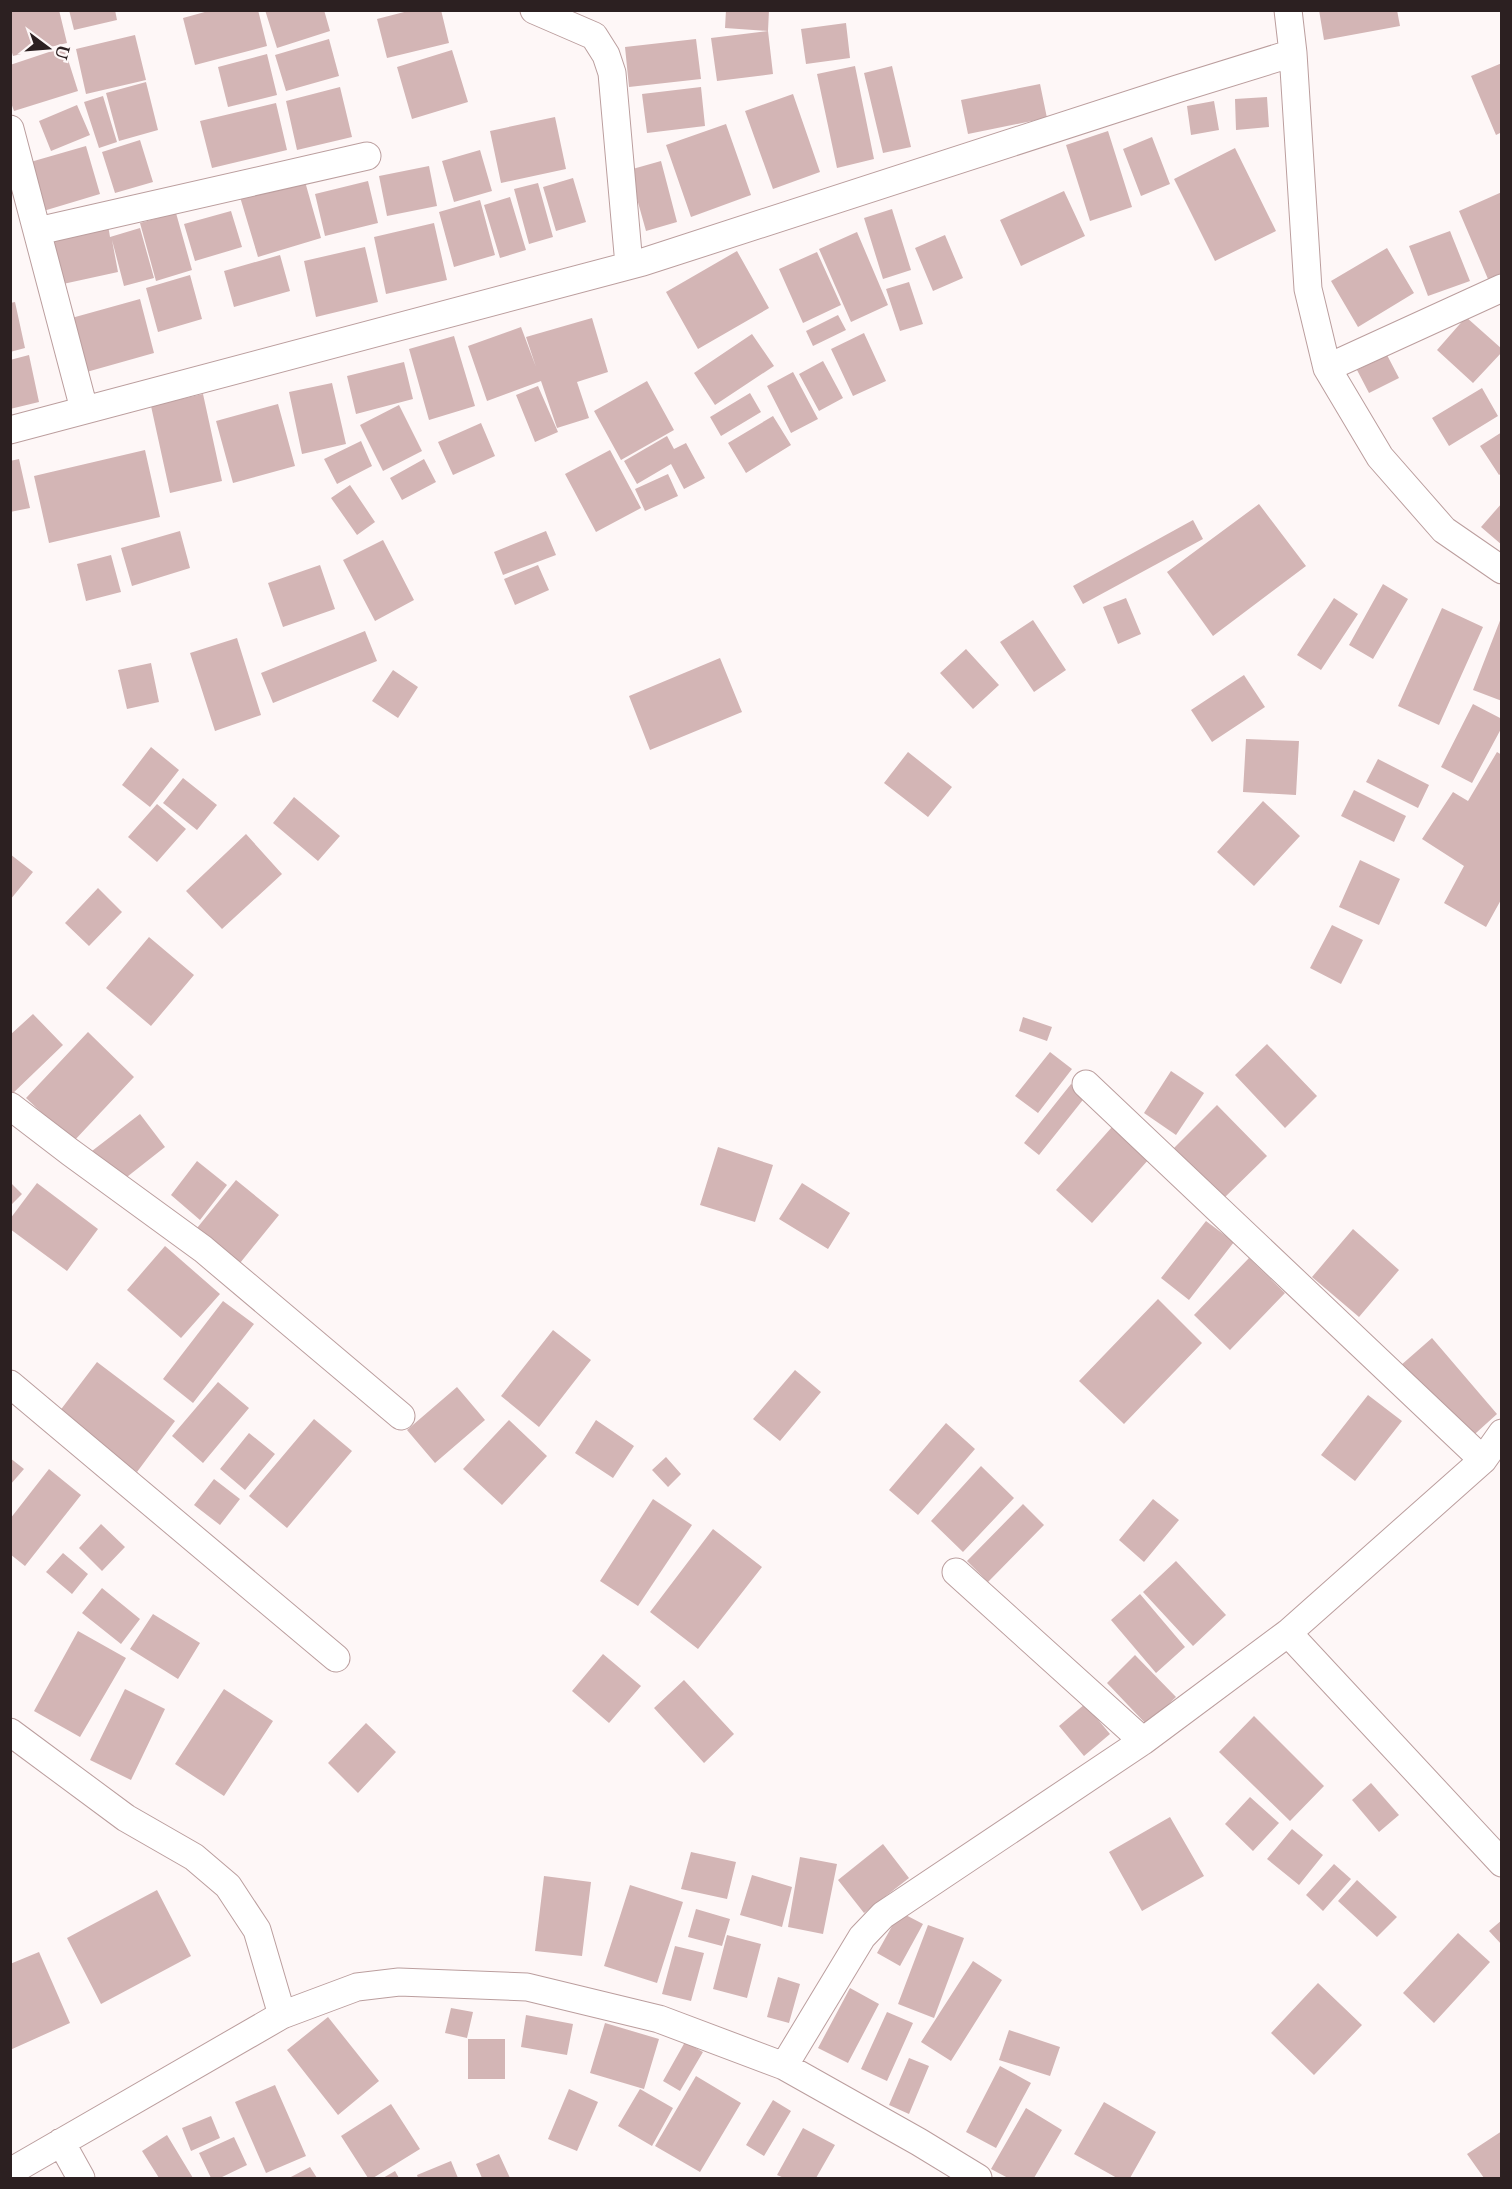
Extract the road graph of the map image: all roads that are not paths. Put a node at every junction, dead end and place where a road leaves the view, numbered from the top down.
1 (534, 10) edge
2 (1288, 10) edge
3 (1293, 53) junction
4 (10, 129) edge
5 (367, 156) dead end
6 (38, 231) junction
7 (629, 265) junction
8 (1502, 288) edge
9 (1327, 368) junction
10 (84, 409) junction
11 (10, 430) edge
12 (1502, 570) edge
13 (1086, 1084) dead end
14 (10, 1106) edge
15 (10, 1384) edge
16 (401, 1416) dead end
17 (1502, 1433) edge
18 (1483, 1460) junction
19 (956, 1572) dead end
20 (1288, 1633) junction
21 (336, 1658) dead end
22 (10, 1732) edge
23 (1143, 1740) junction
24 (1502, 1863) edge
25 (282, 2015) junction
26 (783, 2066) junction
27 (61, 2142) junction
28 (10, 2172) edge
29 (81, 2178) edge
30 (978, 2178) edge

1 - 7 street
2 - 3 street
3 - 7 street
3 - 9 street
4 - 6 street
5 - 6 street
6 - 10 street
7 - 10 street
8 - 9 street
9 - 12 street
10 - 11 street
13 - 18 street
14 - 16 street
15 - 21 street
17 - 18 street
18 - 20 street
19 - 23 street
20 - 23 street
20 - 24 street
22 - 25 street
23 - 26 street
25 - 26 street
25 - 27 street
26 - 30 street
27 - 28 street
27 - 29 street

